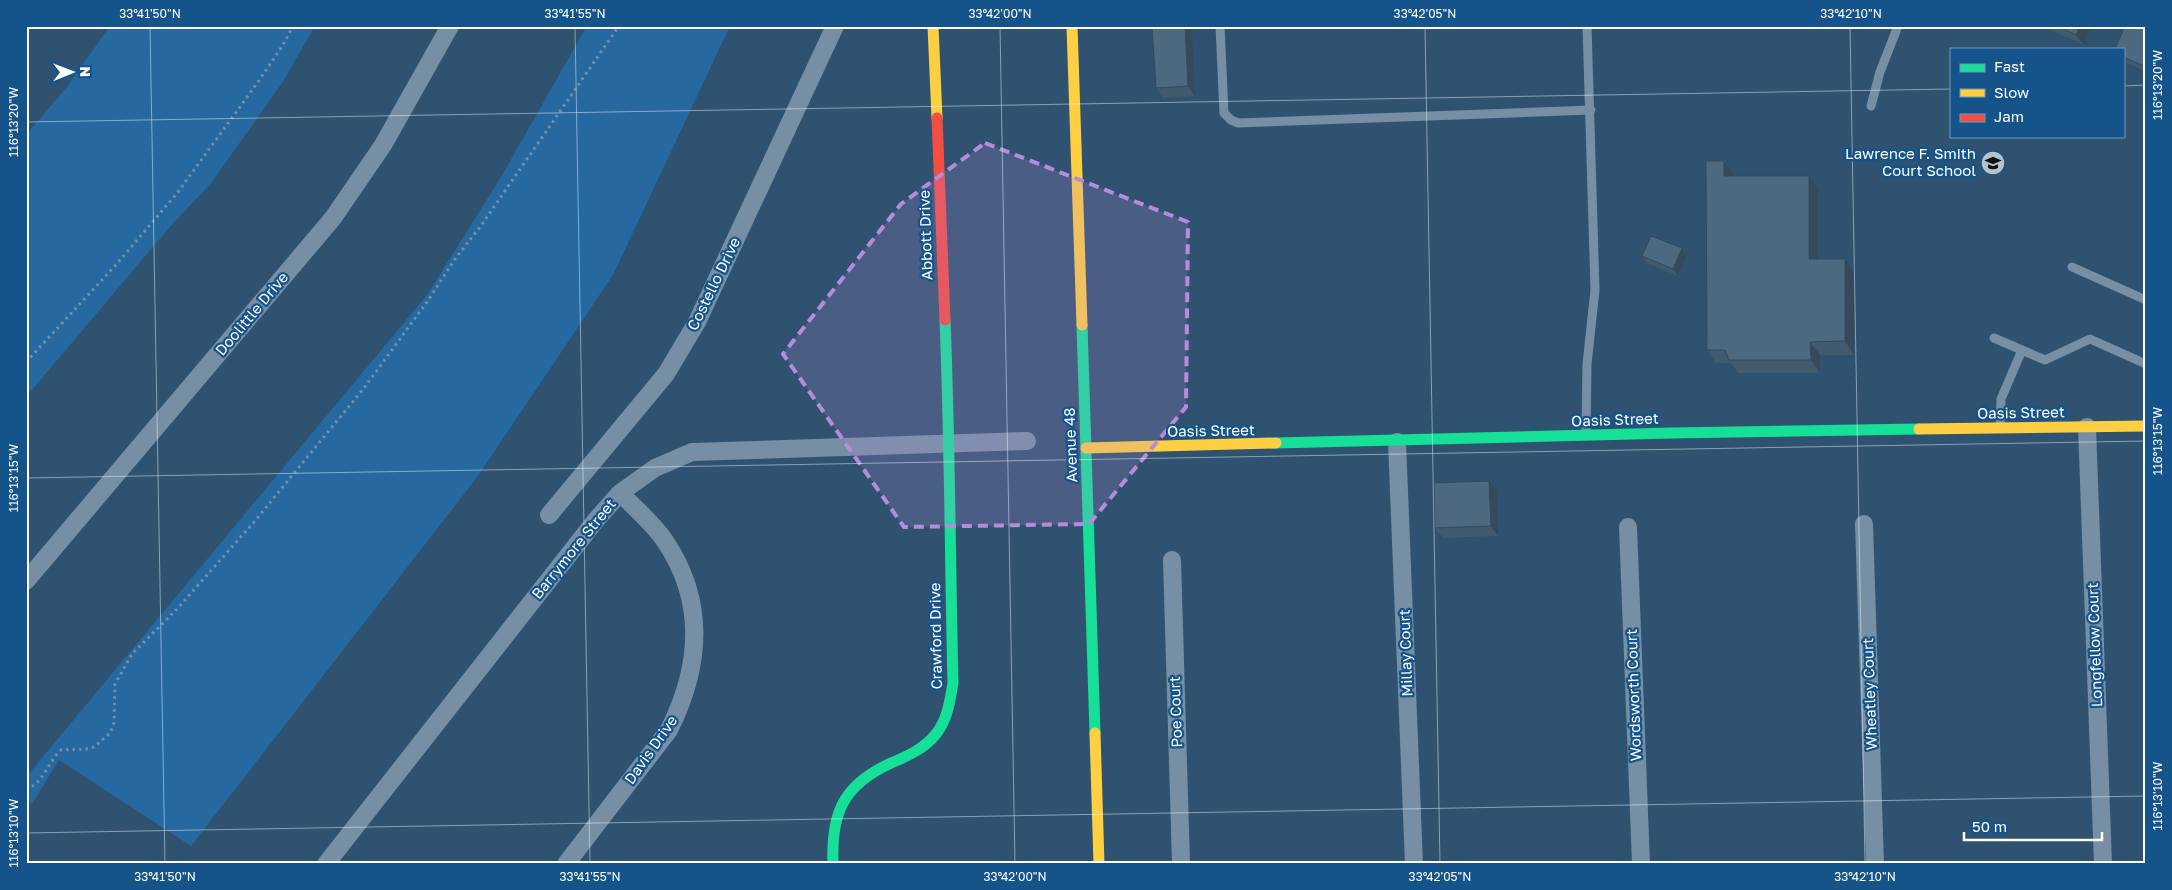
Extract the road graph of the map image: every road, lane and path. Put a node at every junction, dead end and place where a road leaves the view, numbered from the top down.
1 (294, 26) edge
2 (450, 26) edge
3 (619, 26) edge
4 (835, 26) edge
5 (933, 26) edge
6 (1072, 26) edge
7 (1220, 26) edge
8 (1587, 26) edge
9 (1898, 26) edge
10 (1871, 106) dead end
11 (1591, 110) junction
12 (2072, 267) dead end
13 (2146, 300) edge
14 (1994, 338) dead end
15 (2022, 350) junction
16 (26, 362) edge
17 (2146, 364) edge
18 (2146, 426) edge
19 (2087, 427) junction
20 (2000, 428) junction
21 (1586, 436) junction
22 (1027, 441) dead end
23 (948, 442) junction
24 (1397, 442) junction
25 (1086, 448) junction
26 (620, 493) junction
27 (549, 515) dead end
28 (1864, 524) dead end
29 (1628, 527) dead end
30 (1172, 560) dead end
31 (26, 581) edge
32 (26, 789) edge
33 (326, 864) edge
34 (566, 864) edge
35 (833, 864) edge
36 (1099, 864) edge
37 (1181, 864) edge
38 (1414, 864) edge
39 (1641, 864) edge
40 (1875, 864) edge
41 (2103, 864) edge

1 - 16 path
2 - 31 street, Doolittle Drive
3 - 32 path
4 - 27 street, Costello Drive
5 - 23 street, Abbott Drive
6 - 25 street, Avenue 48
7 - 11 lane
8 - 11 lane
9 - 10 lane
11 - 21 lane
12 - 13 lane
14 - 15 lane
15 - 17 lane
15 - 20 lane
18 - 19 street, Oasis Street
19 - 20 street, Oasis Street
19 - 41 street, Longfellow Court
20 - 21 street, Oasis Street
21 - 24 street, Oasis Street
22 - 23 street, Barrymore Street
23 - 26 street, Barrymore Street
23 - 35 street, Crawford Drive
24 - 25 street, Oasis Street
24 - 38 street, Millay Court
25 - 36 street, Avenue 48
26 - 33 street, Barrymore Street
26 - 34 street, Davis Drive
28 - 40 street, Wheatley Court
29 - 39 street, Wordsworth Court
30 - 37 street, Poe Court

